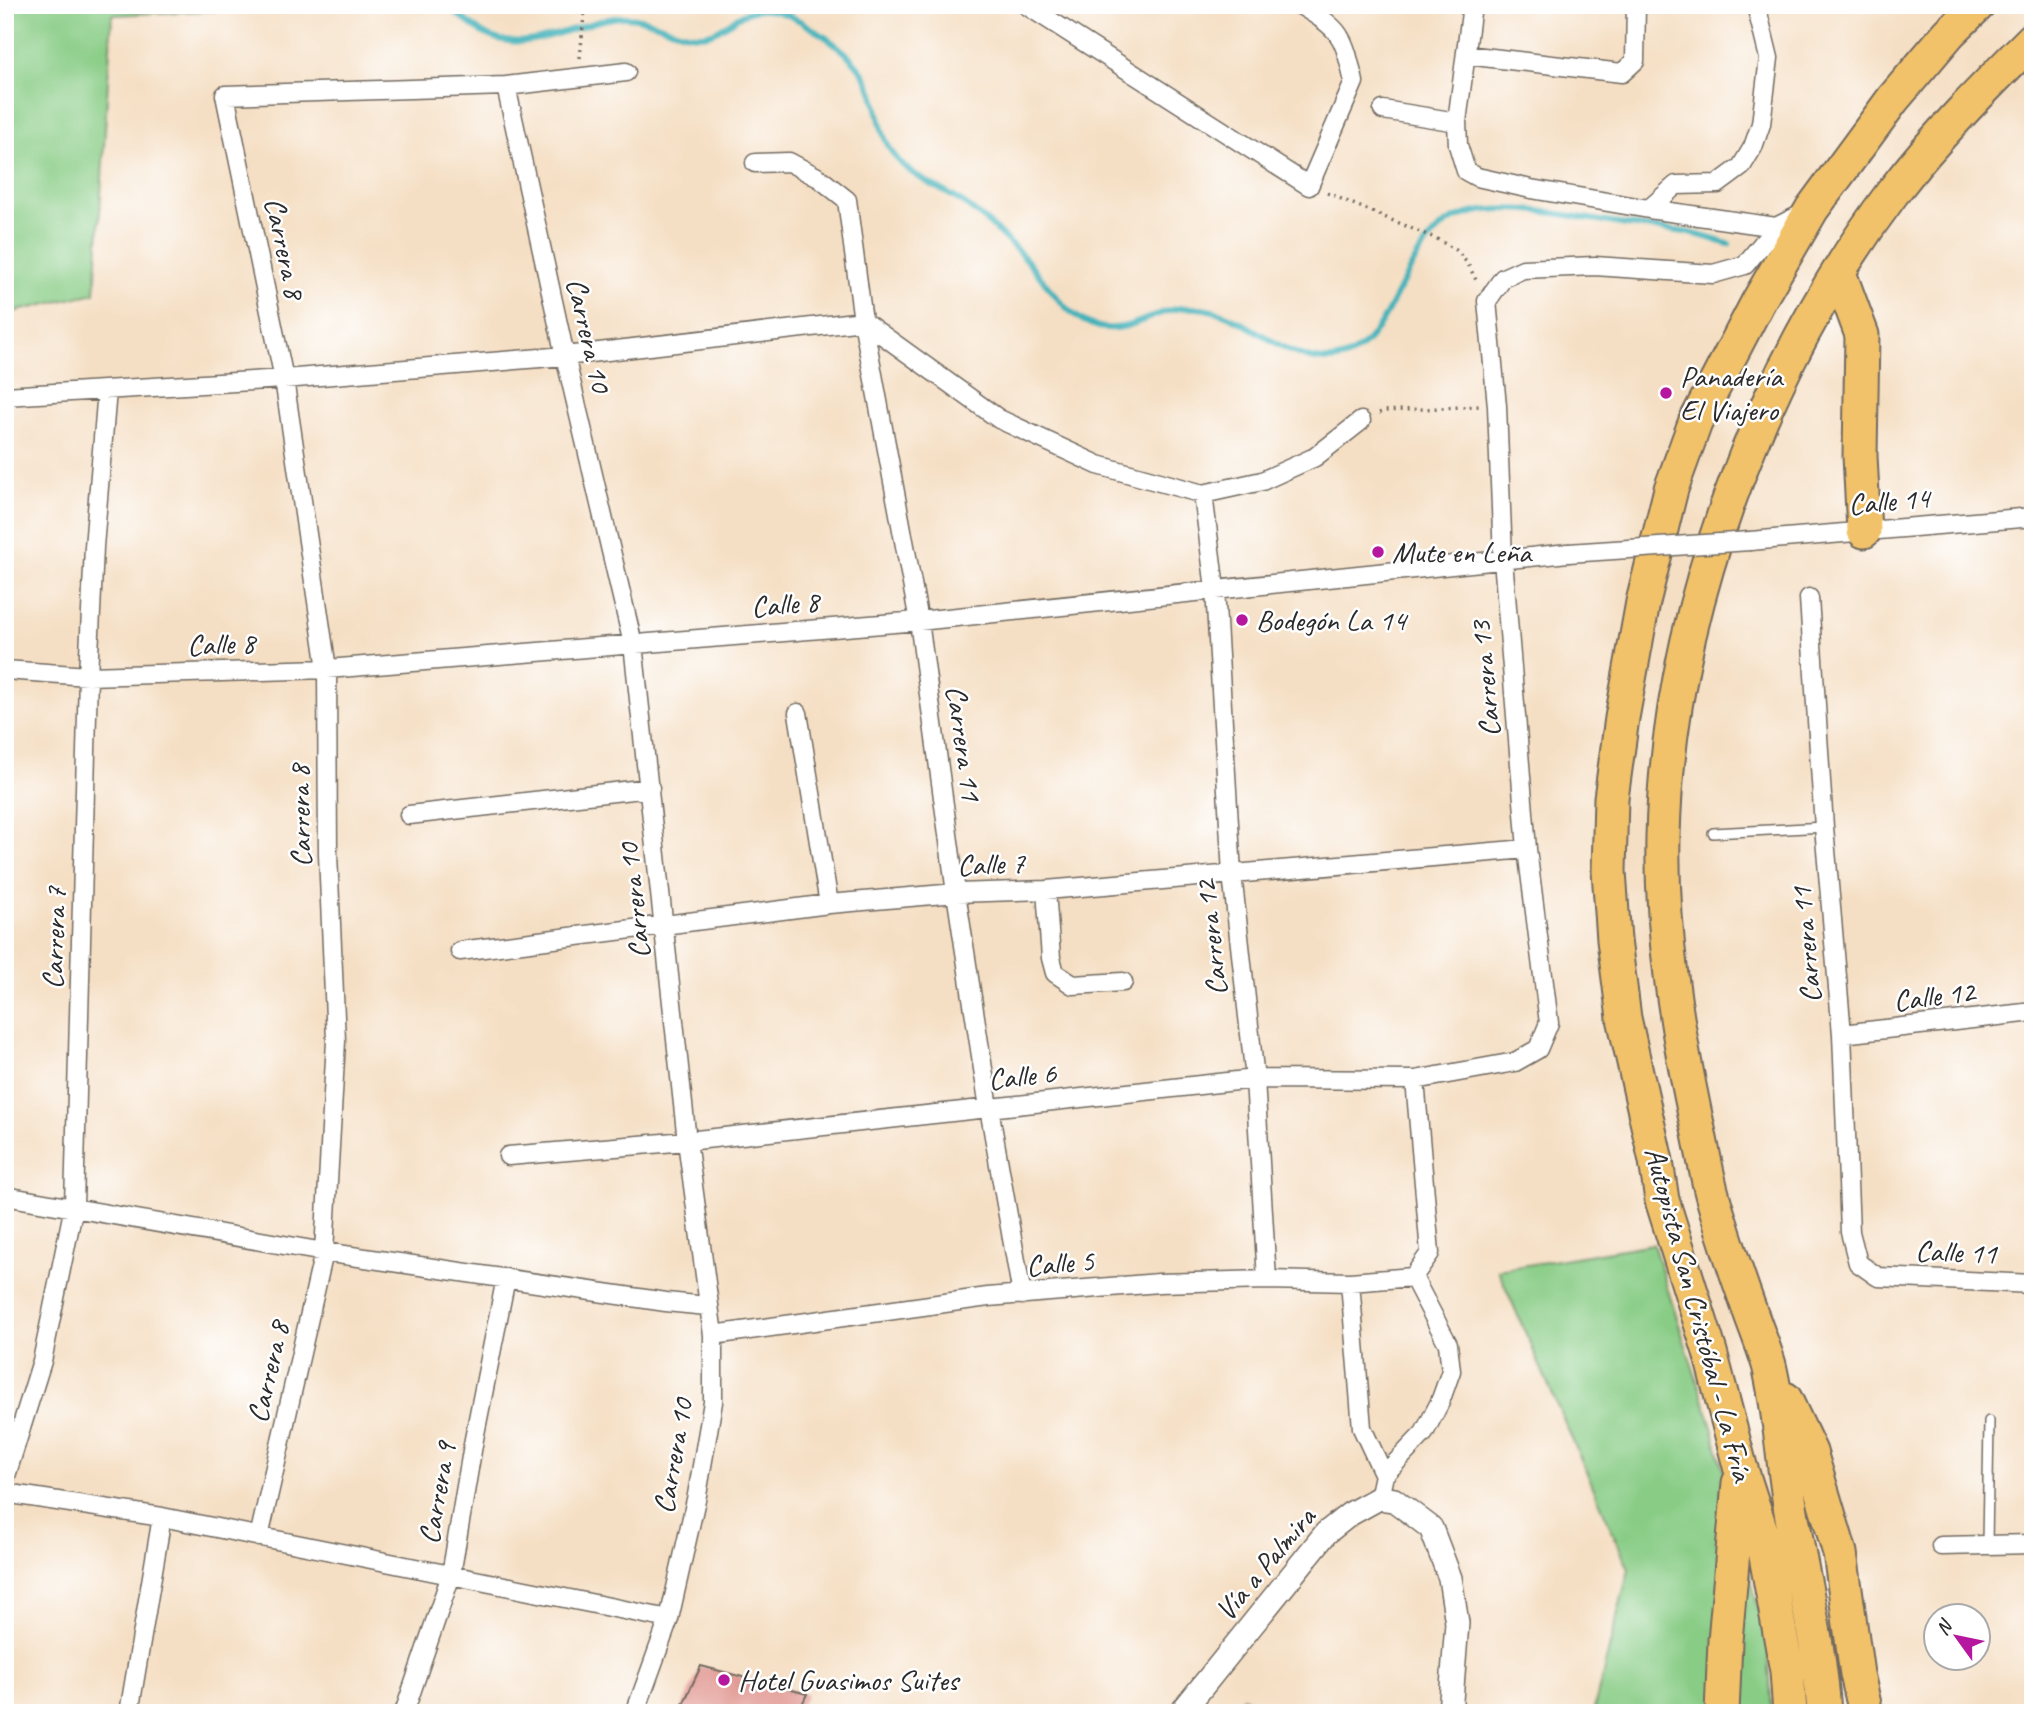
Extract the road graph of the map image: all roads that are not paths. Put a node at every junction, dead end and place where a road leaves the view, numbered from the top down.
1 (1027, 5) edge
2 (1300, 5) edge
3 (1472, 5) edge
4 (1636, 5) edge
5 (1756, 5) edge
6 (1978, 5) edge
7 (2033, 39) edge
8 (1466, 55) junction
9 (626, 72) dead end
10 (506, 86) junction
11 (1383, 110) dead end
12 (1457, 122) junction
13 (755, 163) dead end
14 (1650, 209) junction
15 (1812, 209) junction
16 (1776, 227) junction
17 (1839, 273) junction
18 (863, 321) junction
19 (565, 356) junction
20 (284, 379) junction
21 (107, 390) junction
22 (5, 396) edge
23 (1361, 421) road end
24 (1203, 494) junction
25 (2033, 517) edge
26 (1864, 531) junction
27 (1568, 553) joint
28 (1503, 559) junction
29 (1215, 589) junction
30 (1809, 598) dead end
31 (919, 621) junction
32 (633, 644) junction
33 (327, 668) junction
34 (5, 670) edge
35 (88, 676) junction
36 (798, 713) dead end
37 (650, 788) junction
38 (409, 815) dead end
39 (1824, 827) junction
40 (1713, 833) dead end
41 (1527, 849) junction
42 (1232, 874) junction
43 (1046, 890) junction
44 (956, 893) junction
45 (829, 904) junction
46 (664, 926) junction
47 (460, 951) dead end
48 (1122, 982) dead end
49 (2033, 1012) edge
50 (1842, 1034) junction
51 (1538, 1049) joint
52 (1255, 1079) junction
53 (1415, 1080) junction
54 (989, 1108) junction
55 (687, 1141) junction
56 (508, 1156) dead end
57 (5, 1196) edge
58 (74, 1206) junction
59 (324, 1252) junction
60 (1413, 1277) junction
61 (1878, 1277) joint
62 (506, 1278) junction
63 (1267, 1280) junction
64 (1350, 1282) junction
65 (2033, 1283) edge
66 (1022, 1295) junction
67 (708, 1306) junction
68 (713, 1335) junction
69 (1769, 1364) junction
70 (1989, 1421) dead end
71 (1740, 1466) junction
72 (5, 1479) edge
73 (1381, 1486) junction
74 (5, 1493) edge
75 (162, 1517) junction
76 (259, 1537) junction
77 (2033, 1544) edge
78 (1987, 1545) junction
79 (1941, 1546) dead end
80 (451, 1576) junction
81 (669, 1619) junction
82 (129, 1713) edge
83 (404, 1713) edge
84 (635, 1713) edge
85 (1181, 1713) edge
86 (1450, 1713) edge
87 (1722, 1713) edge
88 (1790, 1713) edge
89 (1824, 1713) edge
90 (1866, 1713) edge

1 - 2 street
3 - 8 street
4 - 8 street
5 - 14 street
6 - 15 highway, Autopista San Cristóbal - La Fría
7 - 17 highway, Autopista San Cristóbal - La Fría
8 - 12 street
9 - 10 street
10 - 19 street, Carrera 10
10 - 20 street, Carrera 8
11 - 12 street
12 - 14 street
13 - 18 street, Carrera 11
14 - 16 street
15 - 16 street
15 - 71 highway, Autopista San Cristóbal - La Fría
16 - 28 street, Carrera 13
17 - 26 highway
17 - 69 highway, Autopista San Cristóbal - La Fría
18 - 19 street
18 - 24 street
18 - 31 street, Carrera 11
19 - 20 street
19 - 32 street, Carrera 10
20 - 21 street
20 - 33 street, Carrera 8
21 - 22 street
21 - 35 street, Carrera 7
23 - 24 street
24 - 29 street, Carrera 12
25 - 26 street, Calle 14
26 - 27 street, Calle 14, bridge
27 - 28 street, Calle 8
28 - 29 street, Calle 8
28 - 41 street, Carrera 13
29 - 31 street, Calle 8
29 - 42 street, Carrera 12
30 - 39 street, Carrera 11
31 - 32 street, Calle 8
31 - 44 street, Carrera 11
32 - 33 street, Calle 8
32 - 37 street, Carrera 10
33 - 35 street, Calle 8
33 - 59 street, Carrera 8
34 - 35 street, Calle 8
35 - 58 street, Carrera 7
36 - 45 street
37 - 38 street
37 - 46 street, Carrera 10
39 - 40 lane
39 - 50 street, Carrera 11
41 - 42 street, Calle 7
41 - 51 street, Carrera 13
42 - 43 street, Calle 7
42 - 52 street, Carrera 12
43 - 44 street, Calle 7
43 - 48 street
44 - 45 street, Calle 7
44 - 54 street, Carrera 11
45 - 46 street, Calle 7
46 - 47 street, Calle 7
46 - 55 street, Carrera 10
49 - 50 street, Calle 12
50 - 61 street, Carrera 11
51 - 53 street, Calle 6
52 - 53 street, Calle 6
52 - 54 street, Calle 6
52 - 63 street, Carrera 12
53 - 60 street
54 - 55 street, Calle 6
54 - 66 street, Carrera 11
55 - 56 street, Calle 6
55 - 67 street, Carrera 10
57 - 58 street
58 - 59 street
58 - 72 street, Carrera 7
59 - 62 street
59 - 76 street, Carrera 8
60 - 64 street, Calle 5
60 - 73 street
61 - 65 street, Calle 11
62 - 67 street
62 - 80 street, Carrera 9
63 - 64 street, Calle 5
63 - 66 street, Calle 5
64 - 73 street
66 - 68 street, Calle 5
67 - 68 street, Carrera 10
68 - 81 street, Carrera 10
69 - 89 highway, Autopista San Cristóbal - La Fría
69 - 90 highway
70 - 78 lane
71 - 87 highway
71 - 88 highway, Autopista San Cristóbal - La Fría
73 - 85 street, Vía a Palmira
73 - 86 street
74 - 75 street
75 - 76 street
75 - 82 street
76 - 80 street
77 - 78 street
78 - 79 street
80 - 81 street
80 - 83 street, Carrera 9
81 - 84 street, Carrera 10

